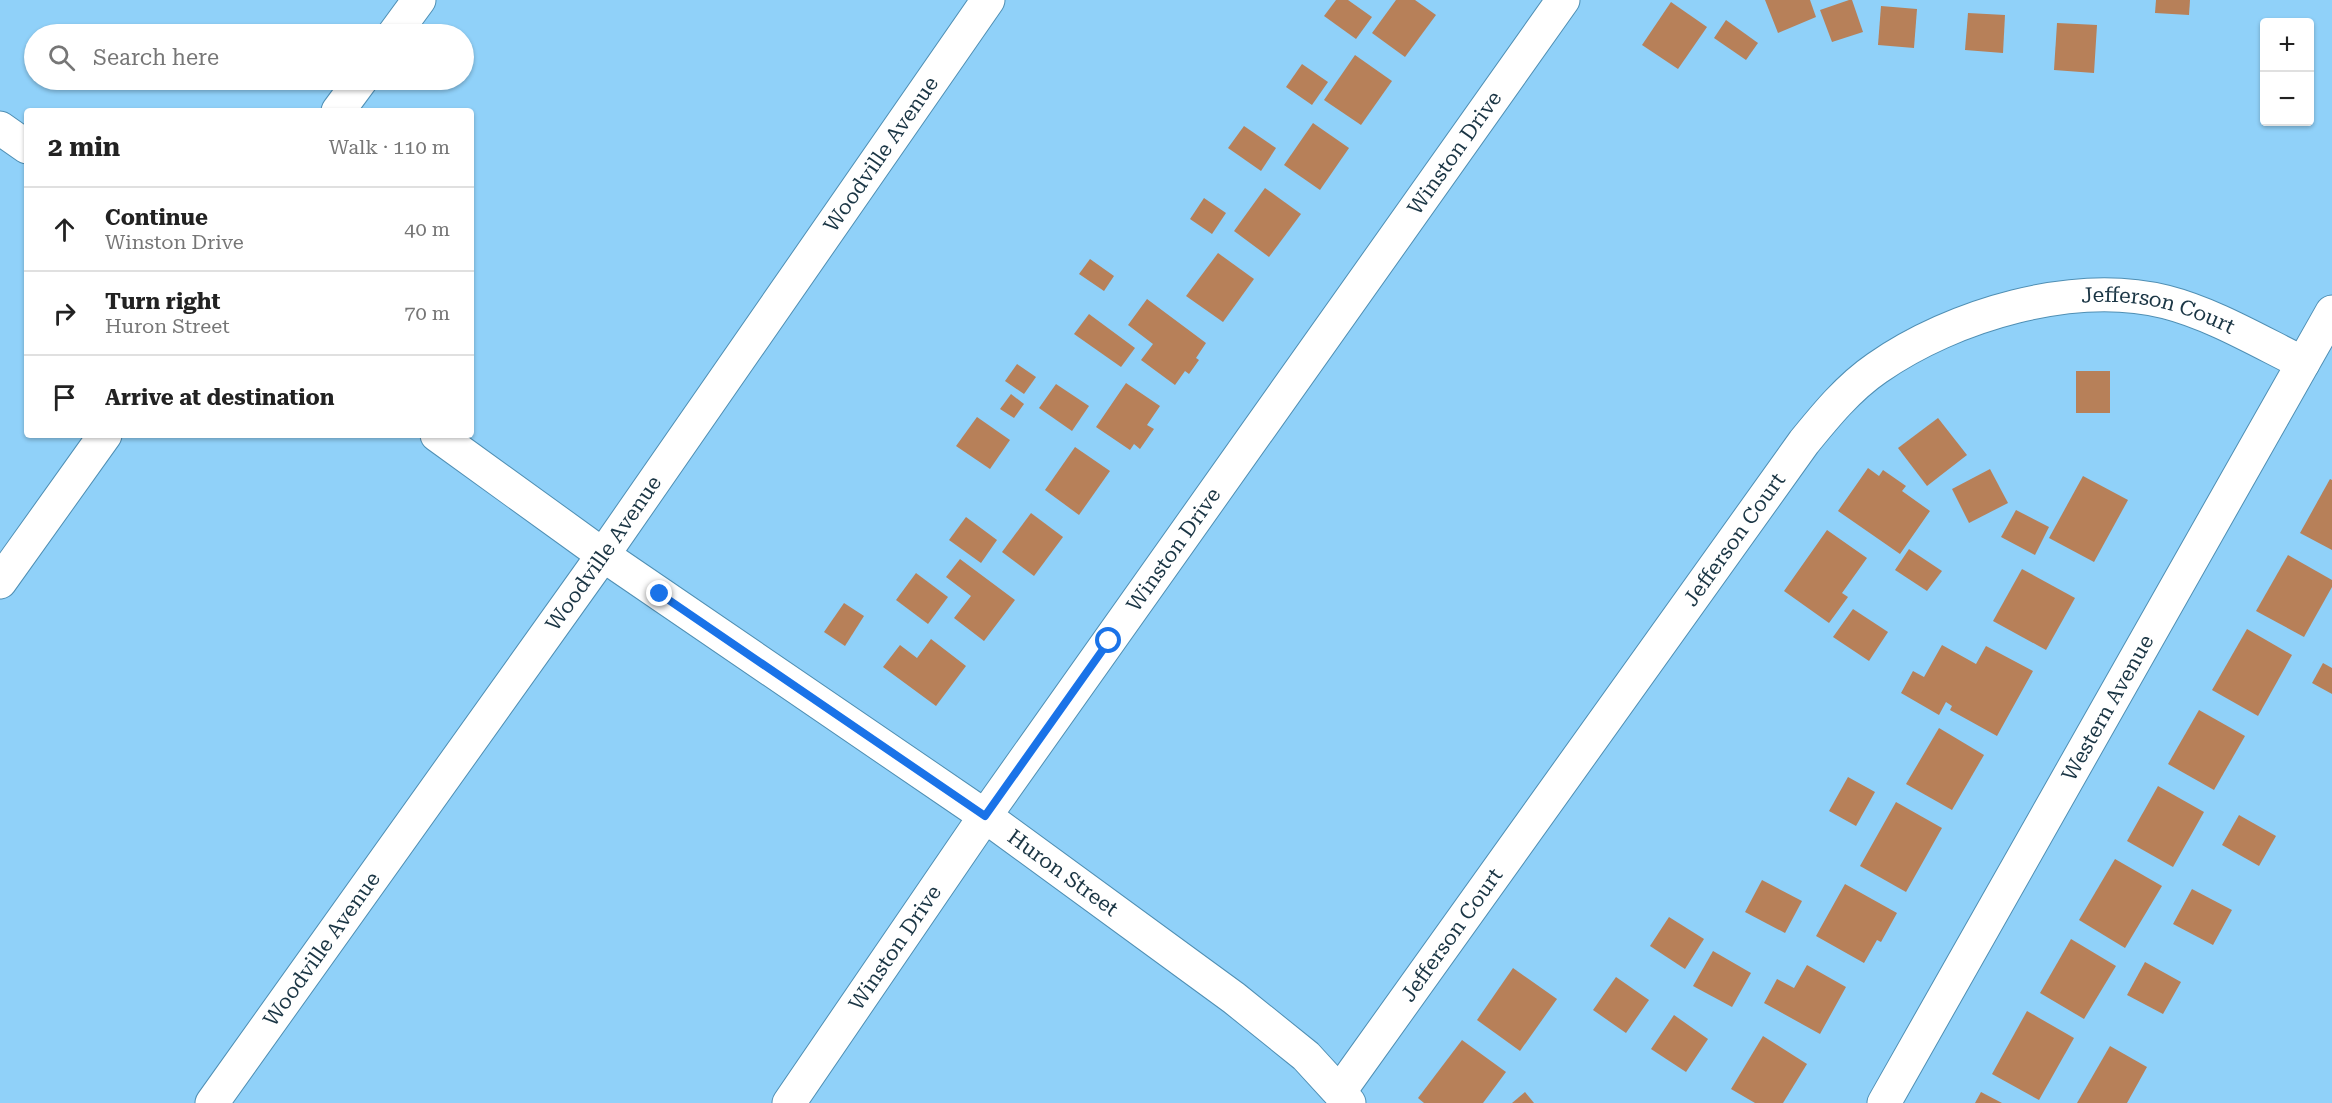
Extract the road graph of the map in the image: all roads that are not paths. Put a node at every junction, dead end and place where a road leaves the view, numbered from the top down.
1 (419, 0) edge
2 (988, 0) edge
3 (1563, 0) edge
4 (401, 24) edge
5 (354, 90) edge
6 (340, 108) edge
7 (0, 128) edge
8 (24, 145) edge
9 (2332, 312) edge
10 (2303, 363) junction
11 (103, 438) edge
12 (441, 438) edge
13 (603, 555) junction
14 (0, 582) edge
15 (985, 816) junction
16 (1344, 1097) edge
17 (212, 1103) edge
18 (789, 1103) edge
19 (1884, 1103) edge

1 - 4 street
2 - 13 street, Woodville Avenue
3 - 15 street, Winston Drive
5 - 6 street
7 - 8 street
9 - 10 street, Western Avenue
10 - 16 street, Jefferson Court
10 - 19 street, Western Avenue
11 - 14 street
12 - 13 street, Huron Street
13 - 15 street, Huron Street
13 - 17 street, Woodville Avenue
15 - 16 street, Huron Street
15 - 18 street, Winston Drive

